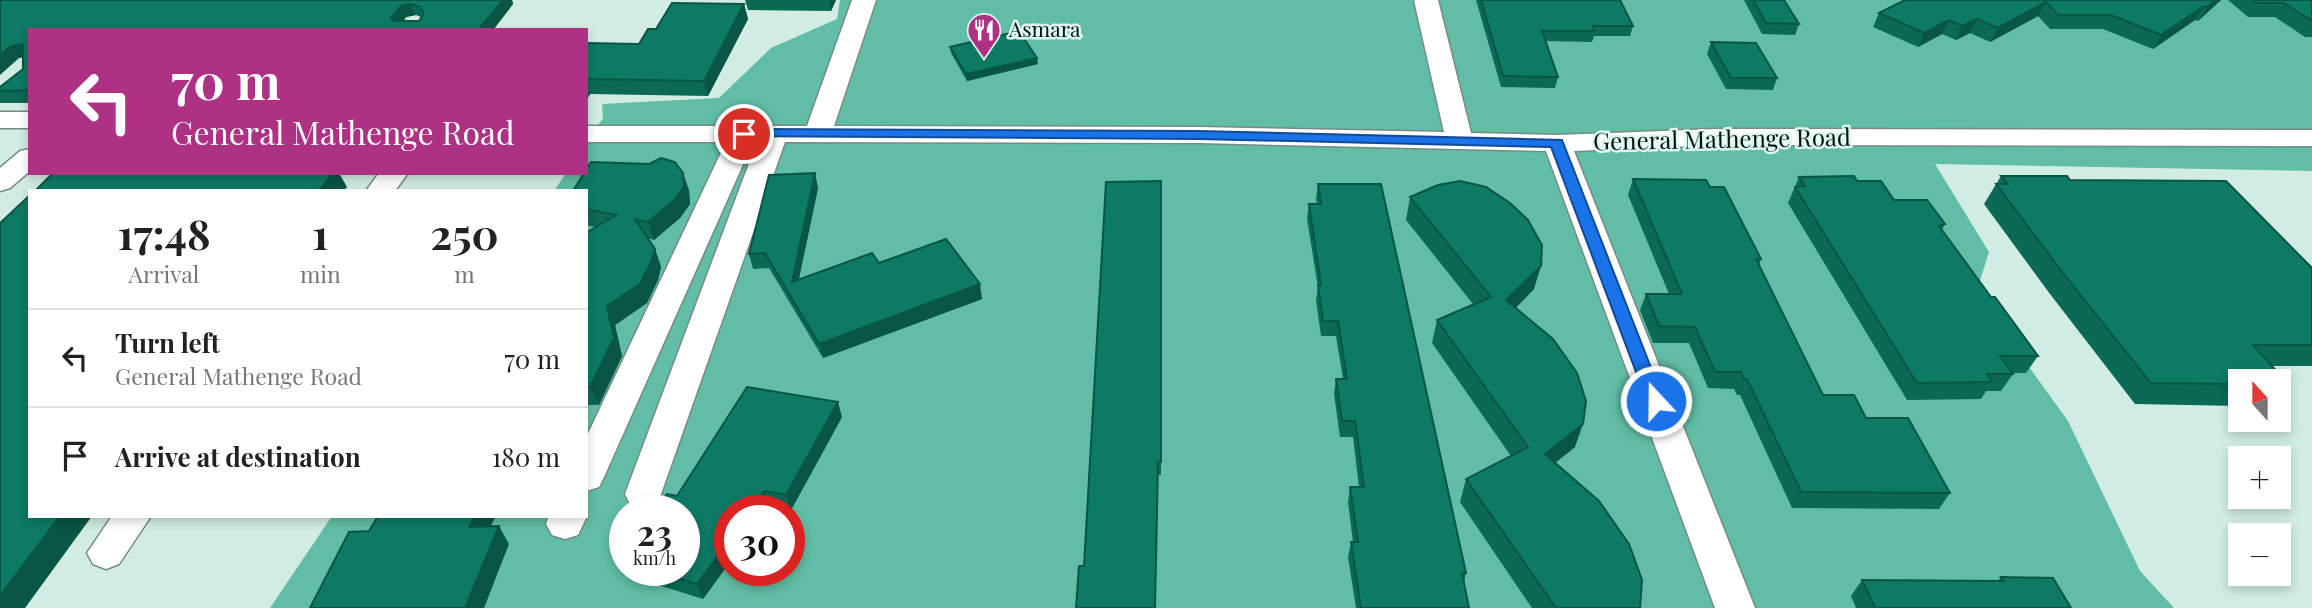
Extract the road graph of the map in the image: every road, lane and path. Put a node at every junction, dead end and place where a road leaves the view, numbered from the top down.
1 (864, 0) edge
2 (1426, 0) edge
3 (0, 120) edge
4 (28, 120) edge
5 (759, 134) junction
6 (818, 134) junction
7 (588, 135) edge
8 (2312, 138) edge
9 (1459, 139) junction
10 (1557, 143) junction
11 (28, 159) edge
12 (392, 175) edge
13 (0, 182) edge
14 (382, 189) edge
15 (588, 473) edge
16 (643, 494) dead end
17 (132, 518) edge
18 (106, 552) dead end
19 (1735, 608) edge

1 - 6 street
2 - 9 street
3 - 4 street
5 - 6 street, General Mathenge Road
5 - 7 street, General Mathenge Road
5 - 15 street
5 - 16 street
6 - 9 street, General Mathenge Road
8 - 10 street, General Mathenge Road
9 - 10 street, General Mathenge Road
10 - 19 street
11 - 13 street
12 - 14 street
17 - 18 street

